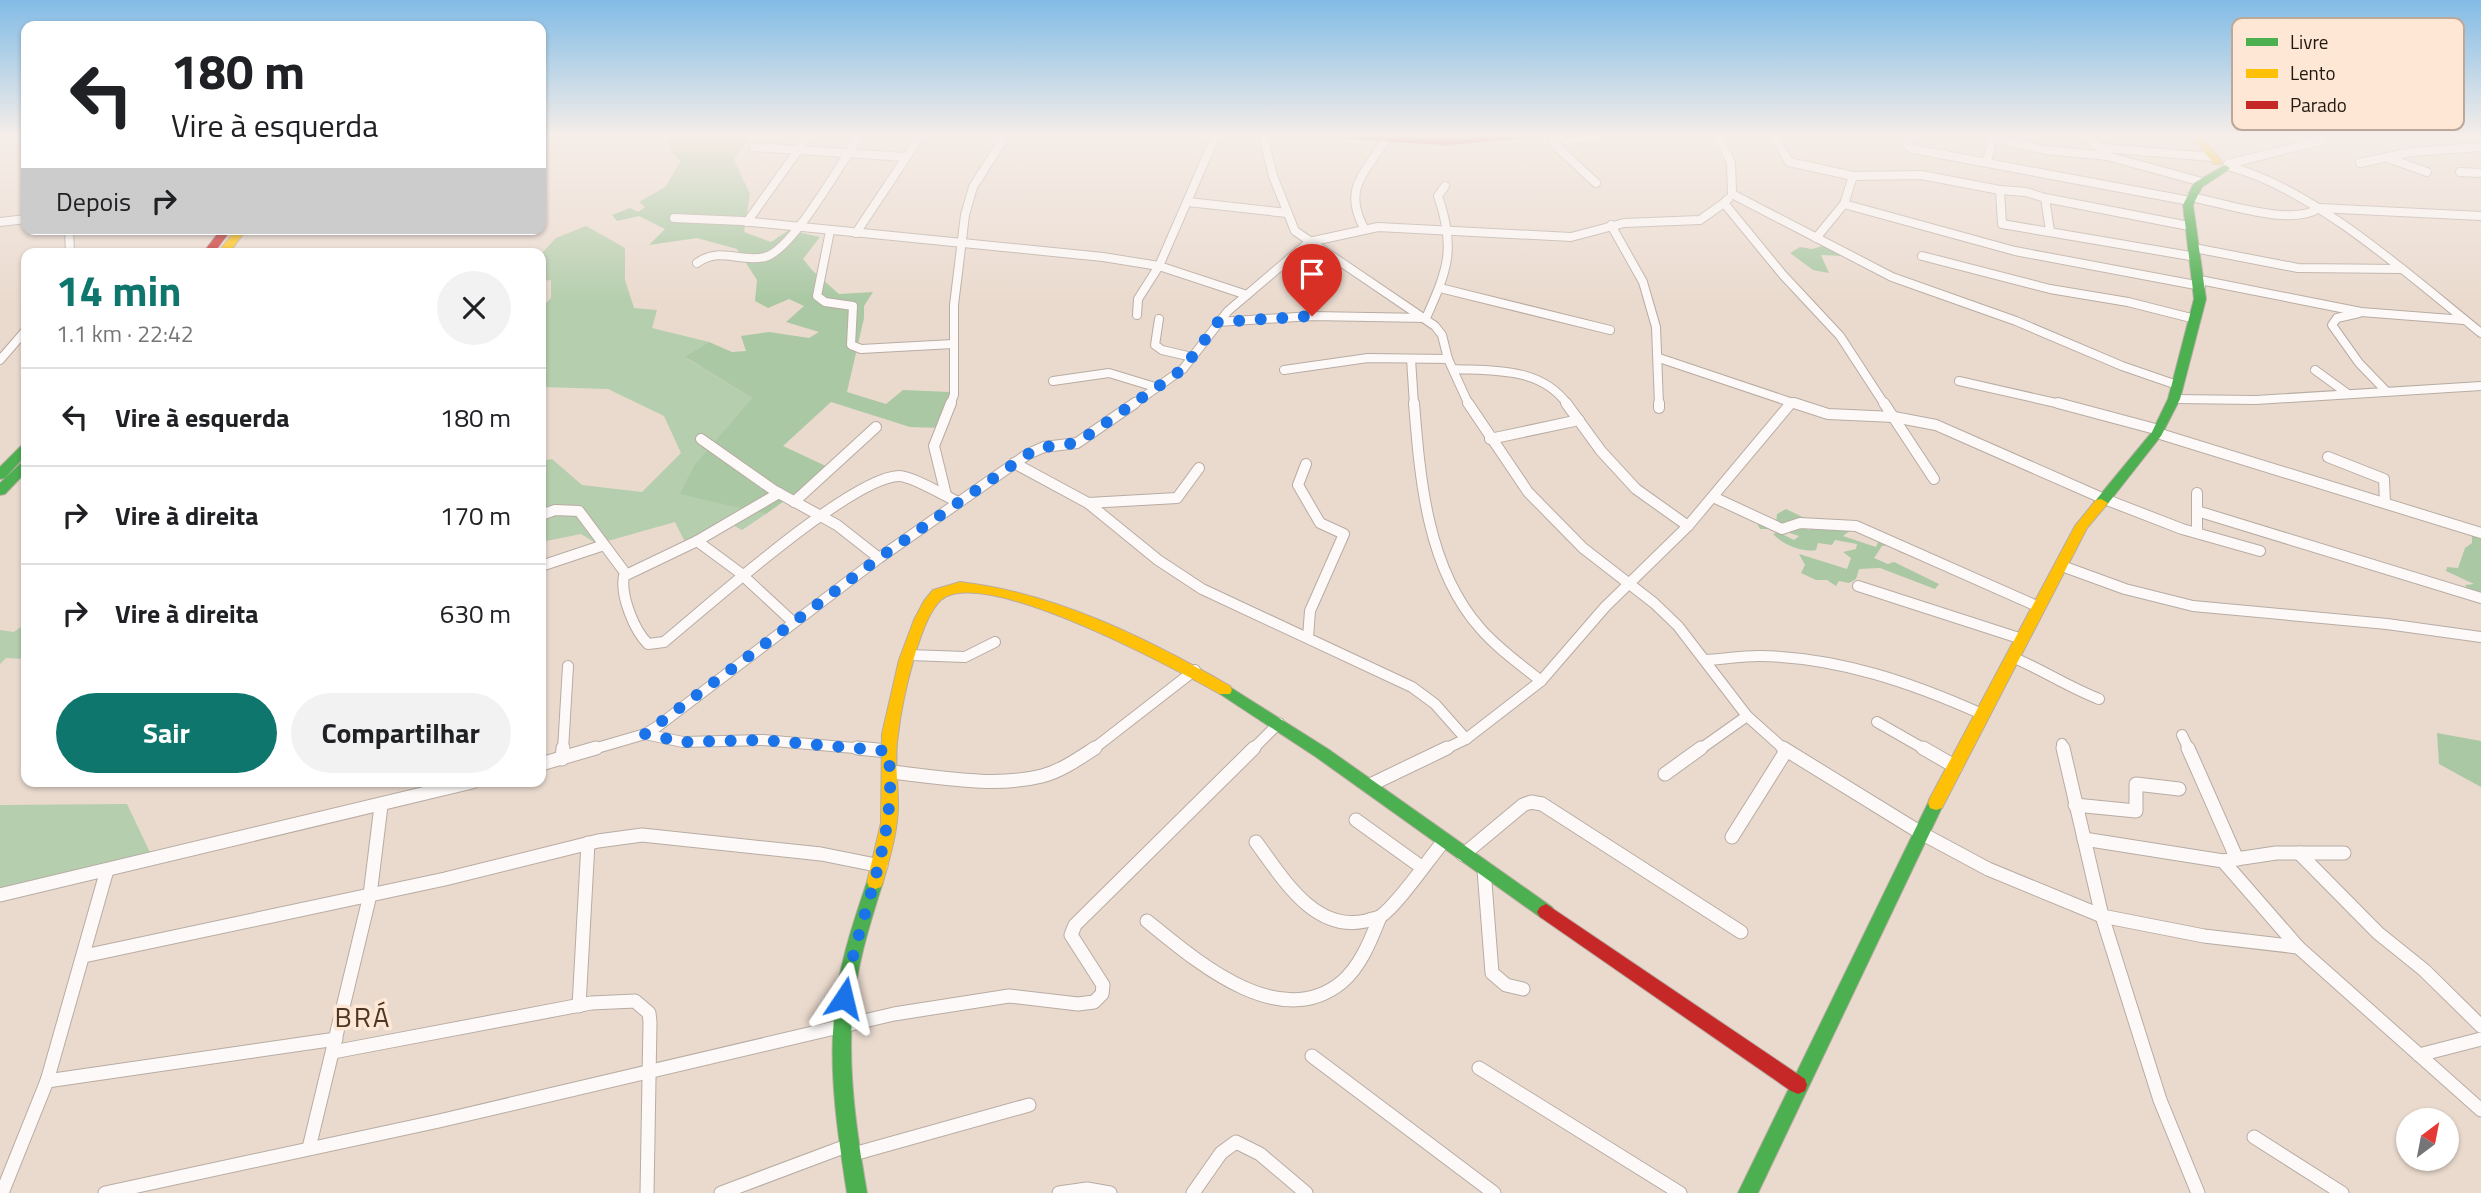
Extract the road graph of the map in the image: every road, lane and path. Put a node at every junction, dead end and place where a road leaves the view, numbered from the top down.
1 (2000, 190) edge
2 (769, 191) edge
3 (822, 191) edge
4 (883, 191) edge
5 (972, 191) edge
6 (1193, 191) edge
7 (1280, 191) edge
8 (1353, 191) edge
9 (1442, 191) edge
10 (1733, 191) edge
11 (1848, 191) edge
12 (2009, 191) edge
13 (2141, 191) edge
14 (2197, 191) edge
15 (2285, 191) edge
16 (1732, 194) junction
17 (2045, 198) junction
18 (2190, 199) junction
19 (1188, 202) junction
20 (1724, 203) junction
21 (1844, 204) junction
22 (2319, 208) junction
23 (1287, 213) junction
24 (2481, 216) edge
25 (674, 218) dead end
26 (21, 220) edge
27 (0, 222) edge
28 (747, 222) junction
29 (1611, 225) junction
30 (2189, 226) junction
31 (798, 227) junction
32 (1364, 228) junction
33 (830, 231) junction
34 (2050, 231) junction
35 (856, 233) junction
36 (1451, 233) junction
37 (1816, 238) junction
38 (962, 241) junction
39 (1309, 242) junction
40 (2195, 252) junction
41 (1922, 256) dead end
42 (697, 263) dead end
43 (1160, 266) junction
44 (2402, 269) junction
45 (2200, 283) junction
46 (1440, 288) junction
47 (1247, 295) junction
48 (2361, 312) junction
49 (1137, 315) dead end
50 (1426, 318) junction
51 (1159, 319) dead end
52 (2196, 319) junction
53 (2464, 320) junction
54 (1218, 322) junction
55 (1610, 330) dead end
56 (2481, 333) edge
57 (21, 336) edge
58 (953, 344) junction
59 (1192, 357) junction
60 (1659, 358) junction
61 (1411, 359) junction
62 (0, 360) edge
63 (1451, 364) junction
64 (1284, 370) dead end
65 (2315, 370) dead end
66 (1053, 381) dead end
67 (1959, 381) dead end
68 (2481, 386) edge
69 (1155, 387) junction
70 (2386, 391) junction
71 (2176, 392) junction
72 (2348, 394) junction
73 (1791, 403) junction
74 (1659, 408) dead end
75 (1894, 417) junction
76 (1578, 420) junction
77 (876, 427) dead end
78 (2158, 432) junction
79 (701, 439) dead end
80 (1490, 439) junction
81 (21, 454) edge
82 (2328, 457) dead end
83 (1014, 463) junction
84 (1306, 464) dead end
85 (1199, 468) dead end
86 (21, 470) edge
87 (0, 475) edge
88 (1934, 479) dead end
89 (0, 491) edge
90 (2197, 493) dead end
91 (779, 494) junction
92 (946, 495) junction
93 (1713, 497) junction
94 (2102, 498) junction
95 (794, 502) junction
96 (958, 502) junction
97 (1087, 503) junction
98 (2385, 503) junction
99 (2197, 511) junction
100 (546, 514) edge
101 (822, 516) junction
102 (1688, 526) junction
103 (2197, 533) junction
104 (2481, 533) edge
105 (697, 541) junction
106 (604, 545) junction
107 (2260, 551) dead end
108 (879, 558) junction
109 (546, 564) edge
110 (2062, 566) junction
111 (626, 574) junction
112 (744, 576) junction
113 (1629, 586) junction
114 (1858, 586) dead end
115 (2481, 598) edge
116 (2039, 607) junction
117 (793, 622) junction
118 (1308, 637) junction
119 (2481, 637) edge
120 (2022, 639) junction
121 (995, 642) dead end
122 (909, 655) junction
123 (2012, 657) junction
124 (1705, 660) junction
125 (568, 666) dead end
126 (1195, 670) junction
127 (1541, 681) junction
128 (2099, 699) dead end
129 (1984, 715) junction
130 (1747, 716) junction
131 (1877, 722) dead end
132 (1279, 723) junction
133 (645, 734) junction
134 (2182, 735) dead end
135 (1466, 739) junction
136 (2062, 744) dead end
137 (888, 751) junction
138 (1786, 751) junction
139 (562, 759) junction
140 (546, 763) edge
141 (1956, 767) junction
142 (891, 772) junction
143 (1665, 774) dead end
144 (1368, 786) junction
145 (453, 787) edge
146 (2179, 789) dead end
147 (2075, 805) junction
148 (381, 806) junction
149 (1356, 820) dead end
150 (1921, 833) junction
151 (1732, 837) dead end
152 (2084, 839) junction
153 (1255, 842) dead end
154 (1443, 842) junction
155 (588, 843) junction
156 (2299, 853) junction
157 (2344, 853) dead end
158 (1463, 855) junction
159 (2230, 860) junction
160 (881, 866) junction
161 (1420, 866) junction
162 (107, 870) junction
163 (1484, 870) junction
164 (0, 895) edge
165 (370, 895) junction
166 (2102, 916) junction
167 (1380, 917) junction
168 (1147, 921) dead end
169 (1741, 932) dead end
170 (2298, 947) junction
171 (84, 956) junction
172 (1523, 989) dead end
173 (579, 1006) junction
174 (841, 1025) junction
175 (2481, 1026) edge
176 (2481, 1039) edge
177 (334, 1046) junction
178 (2419, 1055) junction
179 (1312, 1056) dead end
180 (1479, 1068) dead end
181 (648, 1072) junction
182 (47, 1081) junction
183 (1798, 1085) junction
184 (1029, 1105) dead end
185 (2481, 1110) edge
186 (2254, 1136) dead end
187 (309, 1148) junction
188 (850, 1150) junction
189 (6, 1169) edge
190 (728, 1192) edge
191 (2, 1193) edge
192 (105, 1193) edge
193 (647, 1193) edge
194 (857, 1193) edge
195 (1059, 1193) edge
196 (1110, 1193) edge
197 (1192, 1193) edge
198 (1306, 1193) edge
199 (1494, 1193) edge
200 (1680, 1193) edge
201 (1748, 1193) edge
202 (2198, 1193) edge
203 (2342, 1193) edge

1 - 34 street
2 - 28 street
3 - 31 street
4 - 35 street
5 - 38 street
6 - 19 street
7 - 23 street
8 - 32 street
9 - 36 street
10 - 16 street
11 - 21 street
12 - 17 street
13 - 18 street
14 - 18 street
15 - 22 street
16 - 20 street
16 - 37 street
17 - 30 street
17 - 34 street
18 - 22 street
18 - 30 street
19 - 23 street
19 - 43 street
20 - 29 street
20 - 75 street
21 - 37 street
21 - 45 street
22 - 24 street
22 - 44 street
23 - 39 street
25 - 28 street
26 - 27 street
28 - 31 street
29 - 36 street
29 - 60 street
30 - 40 street
31 - 33 street
31 - 42 street
32 - 36 street
32 - 39 street
33 - 35 street
33 - 58 street
34 - 40 street
35 - 38 street
36 - 46 street
37 - 71 street
38 - 43 street
38 - 58 street
39 - 47 street
39 - 50 street
40 - 44 street
40 - 45 street
41 - 52 street
43 - 47 street
43 - 49 street
44 - 53 street
45 - 48 street
45 - 52 street
46 - 50 street
46 - 55 street
47 - 54 street
48 - 53 street
48 - 70 street
50 - 54 street
50 - 63 street
51 - 59 street
52 - 71 street
53 - 56 street
54 - 59 street
57 - 62 street
58 - 92 street
59 - 69 street
60 - 73 street
60 - 74 street
61 - 63 street
61 - 64 street
61 - 127 street
63 - 76 street
63 - 80 street
65 - 72 street
66 - 69 street
67 - 78 street
68 - 70 street
69 - 83 street
70 - 72 street
71 - 72 street
71 - 78 street
73 - 75 street
73 - 93 street
75 - 88 street
75 - 94 street
76 - 80 street
76 - 102 street
77 - 95 street
78 - 94 street
78 - 98 street
79 - 91 street
80 - 113 street
81 - 87 street
82 - 98 street
83 - 96 street
83 - 97 street
84 - 118 street
85 - 97 street
86 - 89 street
90 - 99 street
91 - 95 street
91 - 105 street
92 - 96 street
92 - 101 street
93 - 102 street
93 - 116 street
94 - 103 street
94 - 110 street
95 - 101 street
96 - 108 street
97 - 118 street
98 - 104 street
99 - 103 street
99 - 115 street
100 - 106 street
101 - 108 street
101 - 112 street
102 - 113 street
103 - 107 street
105 - 111 street
105 - 112 street
106 - 109 street
106 - 111 street
108 - 117 street
110 - 116 street
110 - 119 street
111 - 112 street
112 - 117 street
113 - 124 street
113 - 127 street
114 - 120 street
116 - 120 street
117 - 133 street
118 - 135 street
120 - 123 street
121 - 122 street
122 - 126 street
122 - 137 street
123 - 128 street
123 - 129 street
124 - 129 street
124 - 130 street
125 - 139 street
126 - 132 street
126 - 142 street
127 - 135 street
129 - 141 street
130 - 138 street
130 - 143 street
131 - 141 street
132 - 144 street
132 - 174 street
133 - 137 street
133 - 139 street
134 - 159 street
135 - 144 street
136 - 147 street
137 - 142 street
138 - 150 street
138 - 151 street
139 - 140 street
141 - 150 street
142 - 160 street
144 - 154 street
145 - 148 street
146 - 147 street
147 - 152 street
148 - 162 street
148 - 165 street
149 - 161 street
150 - 166 street
150 - 183 street
152 - 159 street
152 - 166 street
153 - 167 street
154 - 158 street
154 - 161 street
155 - 160 street
155 - 165 street
155 - 173 street
156 - 157 street
156 - 159 street
156 - 175 street
158 - 163 street
158 - 169 street
159 - 170 street
160 - 174 street
161 - 167 street
162 - 164 street
162 - 171 street
163 - 172 street
163 - 183 street
165 - 171 street
165 - 177 street
166 - 170 street
166 - 202 street
167 - 168 street
170 - 178 street
171 - 182 street
173 - 177 street
173 - 181 street
174 - 181 street
174 - 188 street
176 - 178 street
177 - 182 street
177 - 187 street
178 - 185 street
179 - 199 street
180 - 200 street
181 - 187 street
181 - 193 street
182 - 189 street
183 - 201 street
184 - 188 street
186 - 203 street
187 - 192 street
188 - 190 street
188 - 194 street
189 - 191 street
195 - 196 street
197 - 198 street

